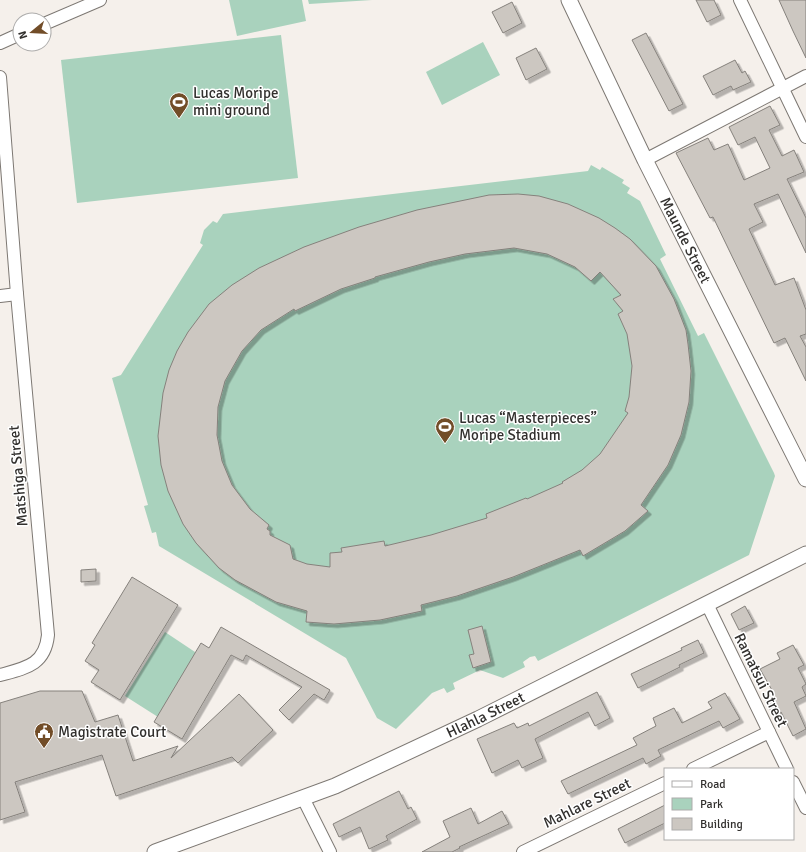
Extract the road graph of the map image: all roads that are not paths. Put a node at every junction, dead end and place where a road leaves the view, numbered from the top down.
1 (100, 0) edge
2 (569, 0) edge
3 (740, 0) edge
4 (52, 21) edge
5 (12, 37) edge
6 (0, 42) edge
7 (806, 76) edge
8 (0, 77) edge
9 (782, 89) junction
10 (806, 137) edge
11 (645, 160) junction
12 (17, 294) junction
13 (0, 296) edge
14 (806, 479) edge
15 (806, 554) edge
16 (707, 604) junction
17 (0, 675) edge
18 (769, 732) junction
19 (695, 768) edge
20 (787, 768) edge
21 (664, 783) edge
22 (794, 784) edge
23 (303, 798) junction
24 (806, 808) edge
25 (155, 852) edge
26 (330, 852) edge
27 (523, 852) edge

1 - 4 street
2 - 11 street, Maunde Street
3 - 9 street
5 - 6 street
7 - 9 street
8 - 12 street, Matshiga Street
9 - 10 street
9 - 11 street
11 - 14 street, Maunde Street
12 - 13 street
12 - 17 street, Matshiga Street
15 - 16 street, Hlahla Street
16 - 18 street, Ramatsui Street
16 - 23 street, Hlahla Street
18 - 19 street
18 - 20 street, Ramatsui Street
21 - 27 street, Mahlare Street
22 - 24 street
23 - 25 street, Hlahla Street
23 - 26 street

